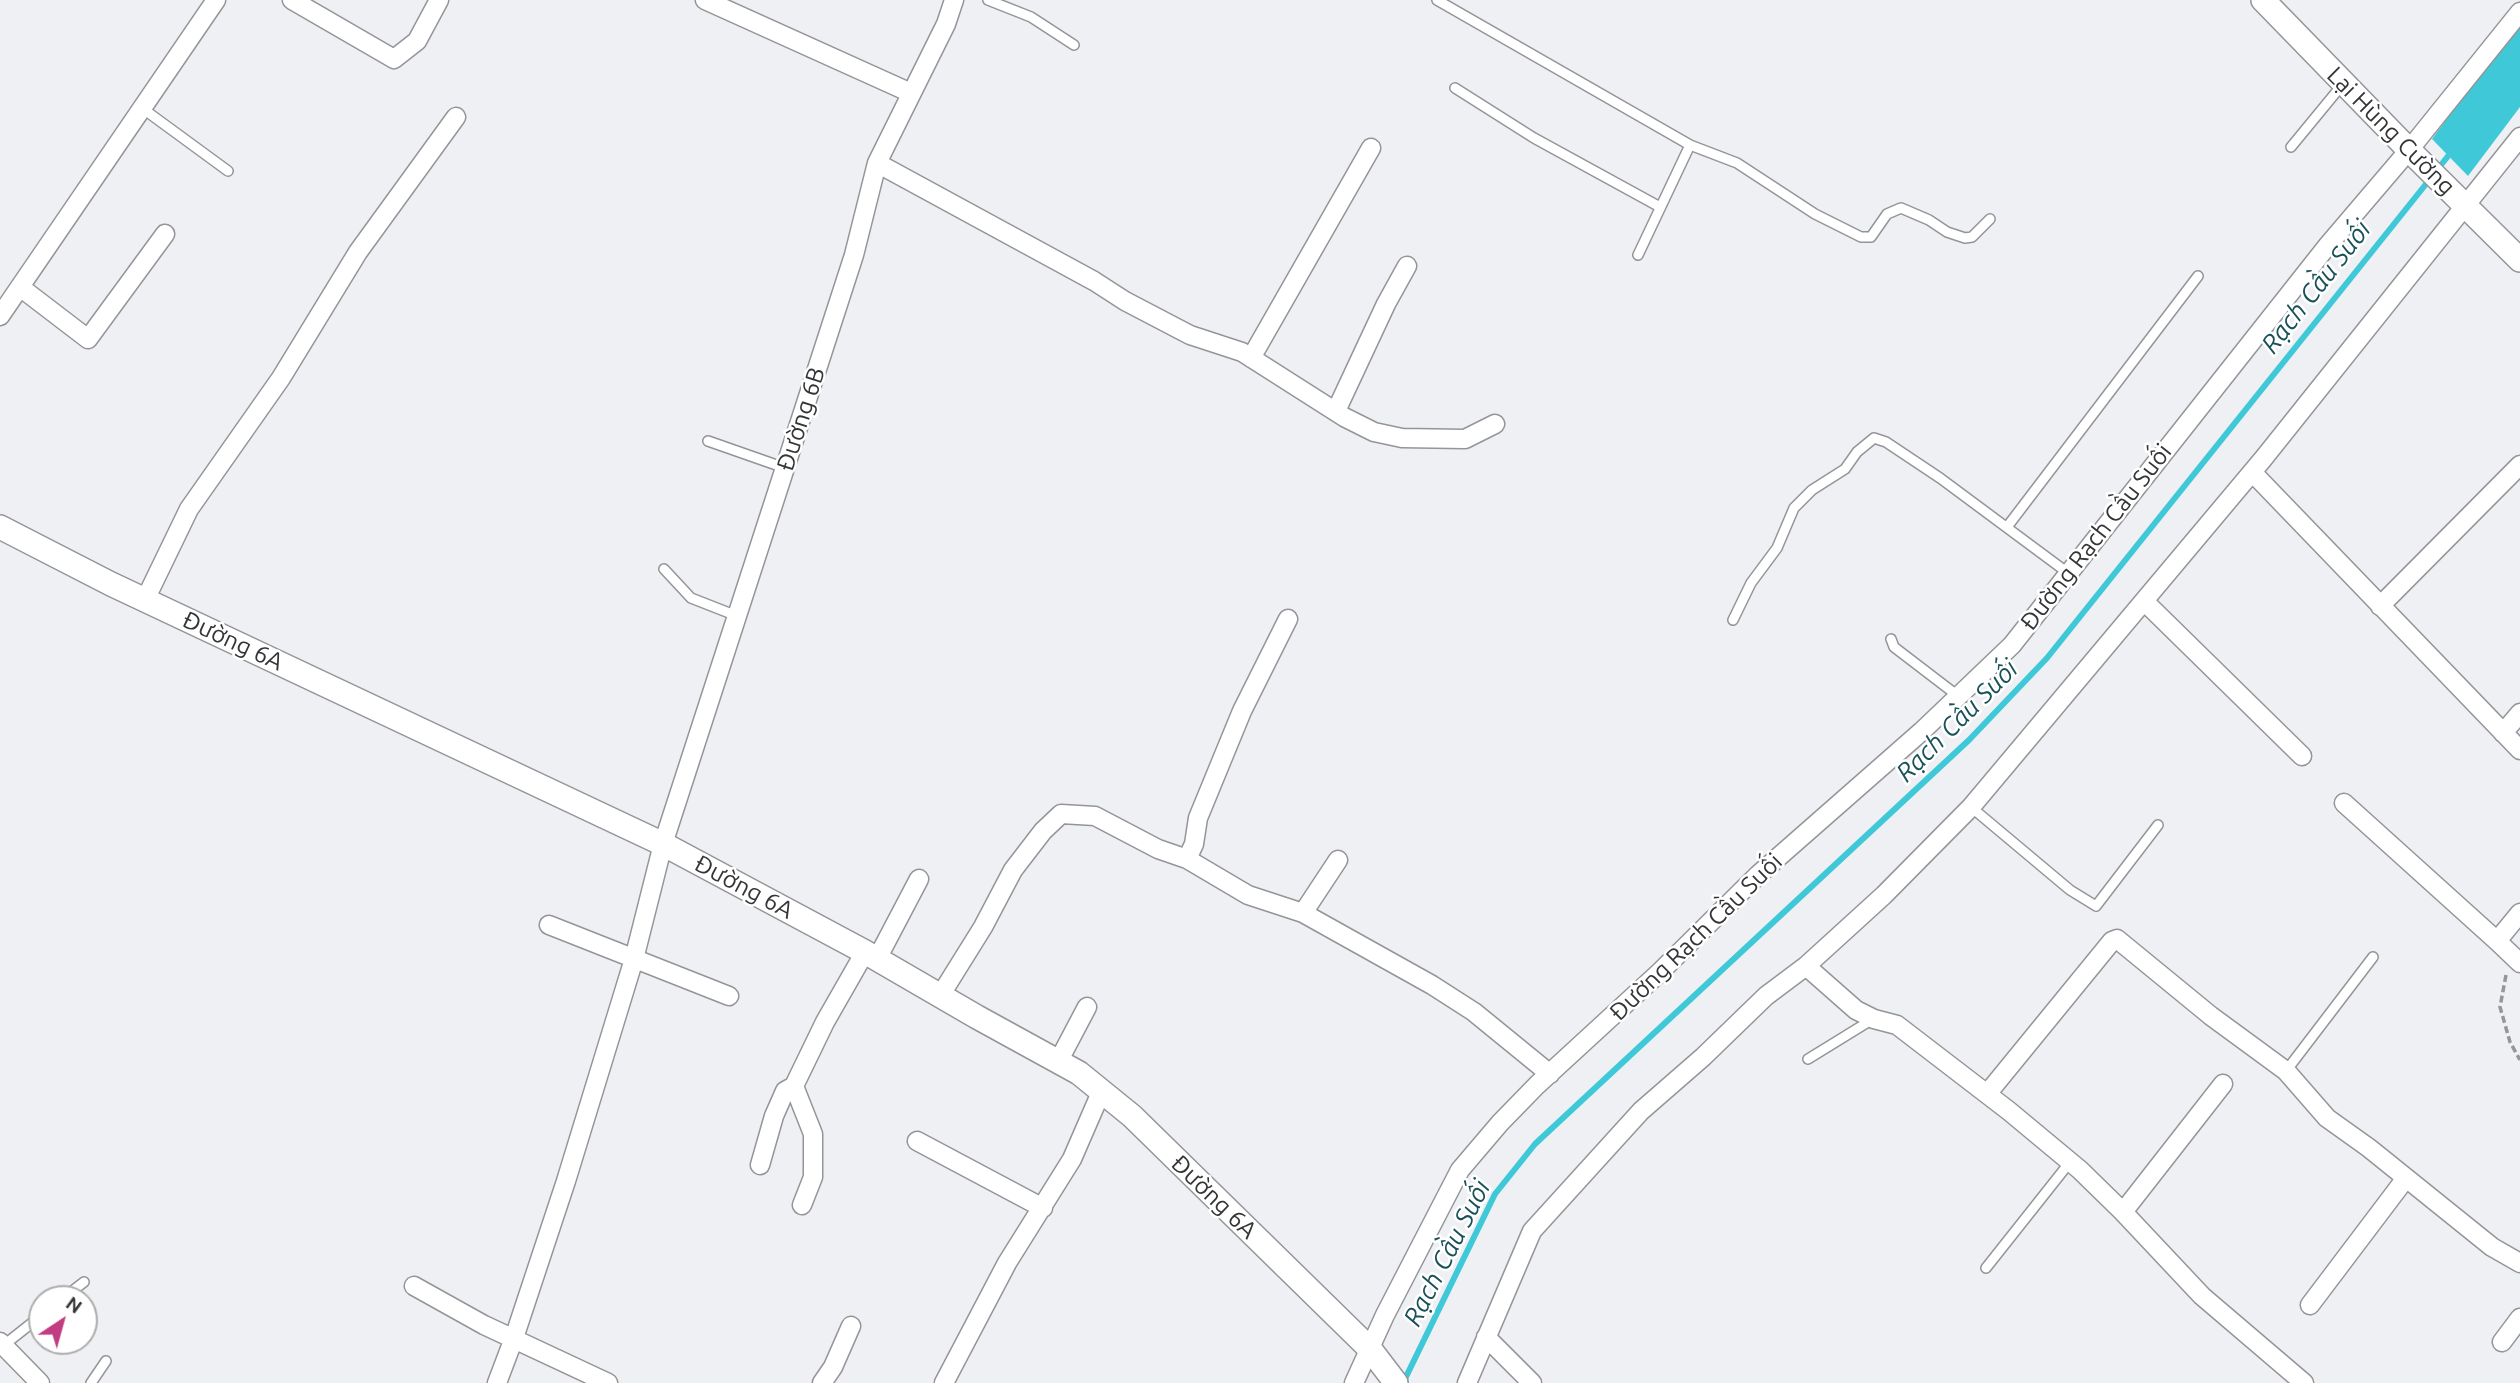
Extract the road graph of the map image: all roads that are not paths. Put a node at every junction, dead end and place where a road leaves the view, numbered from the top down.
1 (216, 0) edge
2 (292, 0) edge
3 (439, 0) edge
4 (705, 0) edge
5 (954, 0) edge
6 (988, 0) edge
7 (1437, 0) edge
8 (2263, 0) edge
9 (2520, 12) edge
10 (1074, 45) dead end
11 (2344, 83) junction
12 (1455, 88) dead end
13 (911, 93) junction
14 (142, 108) junction
15 (456, 117) dead end
16 (2520, 137) edge
17 (1690, 145) junction
18 (2291, 147) dead end
19 (1371, 148) dead end
20 (2411, 152) junction
21 (877, 163) junction
22 (228, 171) dead end
23 (2462, 202) junction
24 (1660, 207) junction
25 (1990, 219) dead end
26 (165, 234) dead end
27 (1638, 255) dead end
28 (2520, 260) edge
29 (1408, 266) dead end
30 (2198, 276) dead end
31 (20, 287) junction
32 (0, 316) edge
33 (1251, 358) junction
34 (1336, 411) junction
35 (1495, 424) dead end
36 (708, 441) dead end
37 (2520, 466) edge
38 (785, 468) junction
39 (2252, 472) junction
40 (0, 527) edge
41 (2007, 527) junction
42 (664, 569) dead end
43 (2068, 573) junction
44 (145, 600) junction
45 (2144, 601) junction
46 (2380, 606) junction
47 (737, 616) junction
48 (1288, 619) dead end
49 (1732, 620) dead end
50 (1891, 639) dead end
51 (1958, 695) junction
52 (2520, 713) edge
53 (2503, 733) junction
54 (2520, 750) edge
55 (2302, 756) dead end
56 (2344, 803) dead end
57 (1971, 807) junction
58 (2158, 825) dead end
59 (663, 844) junction
60 (1187, 859) junction
61 (1338, 860) dead end
62 (919, 879) dead end
63 (1303, 913) junction
64 (2520, 913) edge
65 (550, 925) dead end
66 (2497, 941) junction
67 (871, 956) junction
68 (2373, 957) dead end
69 (634, 960) junction
70 (2516, 960) edge
71 (1807, 966) junction
72 (729, 996) dead end
73 (940, 996) junction
74 (1087, 1007) dead end
75 (1874, 1018) junction
76 (1808, 1059) dead end
77 (1058, 1062) junction
78 (2286, 1072) junction
79 (1550, 1074) junction
80 (2223, 1084) dead end
81 (794, 1086) junction
82 (1102, 1090) junction
83 (1987, 1094) junction
84 (917, 1141) dead end
85 (2070, 1162) junction
86 (760, 1165) dead end
87 (2406, 1178) junction
88 (802, 1205) dead end
89 (1043, 1208) junction
90 (2123, 1212) junction
91 (2520, 1263) edge
92 (1986, 1268) dead end
93 (84, 1282) dead end
94 (80, 1285) edge
95 (414, 1286) dead end
96 (2310, 1306) dead end
97 (2520, 1318) edge
98 (28, 1325) edge
99 (851, 1326) dead end
100 (1486, 1337) junction
101 (514, 1338) junction
102 (2502, 1342) dead end
103 (1, 1345) edge
104 (1373, 1354) junction
105 (106, 1361) dead end
106 (40, 1383) edge
107 (91, 1383) edge
108 (497, 1383) edge
109 (608, 1383) edge
110 (822, 1383) edge
111 (944, 1383) edge
112 (1354, 1383) edge
113 (1396, 1383) edge
114 (1467, 1383) edge
115 (1532, 1383) edge
116 (2304, 1383) edge

1 - 14 street
2 - 3 street
4 - 13 street
5 - 13 street, Đường 6B
6 - 10 lane
7 - 17 lane
8 - 11 street, Lại Hùng Cường
9 - 20 street, Đường Rạch Cầu Suối
11 - 18 lane
11 - 20 street, Lại Hùng Cường
12 - 24 lane
13 - 21 street, Đường 6B
14 - 22 lane
14 - 31 street
15 - 44 street
16 - 23 street
17 - 24 lane
17 - 25 lane
19 - 33 street
20 - 23 street, Lại Hùng Cường
20 - 43 street, Đường Rạch Cầu Suối
21 - 33 street
21 - 38 street, Đường 6B
23 - 28 street, Lại Hùng Cường
23 - 39 street
24 - 27 lane
26 - 31 street
29 - 34 street
30 - 41 lane
31 - 32 street
33 - 34 street
34 - 35 street
36 - 38 lane
37 - 46 street
38 - 47 street, Đường 6B
39 - 45 street
39 - 46 street
40 - 44 street, Đường 6A
41 - 43 lane
41 - 49 lane
42 - 47 lane
43 - 51 street, Đường Rạch Cầu Suối
44 - 59 street, Đường 6A
45 - 55 street
45 - 57 street
46 - 53 street
47 - 59 street, Đường 6B
48 - 60 street
50 - 51 lane
51 - 79 street, Đường Rạch Cầu Suối
52 - 53 street
53 - 54 street
56 - 66 street
57 - 58 lane
57 - 71 street
59 - 67 street, Đường 6A
59 - 69 street, Đường 6B
60 - 63 street
60 - 73 street
61 - 63 street
62 - 67 street
63 - 79 street
64 - 66 street
65 - 69 street
66 - 70 street
67 - 73 street, Đường 6A
67 - 81 street
68 - 78 lane
69 - 72 street
69 - 101 street, Đường 6B
71 - 75 street
71 - 100 street
73 - 77 street, Đường 6A
74 - 77 street
75 - 76 lane
75 - 83 street
77 - 82 street, Đường 6A
78 - 83 street
78 - 87 street
79 - 104 street, Đường Rạch Cầu Suối
80 - 90 street
81 - 86 street
81 - 88 street
82 - 89 street
82 - 104 street, Đường 6A
83 - 85 street
84 - 89 street
85 - 90 street
85 - 92 lane
87 - 91 street
87 - 96 street
89 - 111 street
90 - 116 street
93 - 94 lane
95 - 101 street
97 - 102 street
98 - 103 lane
99 - 110 street
100 - 114 street
100 - 115 street
101 - 108 street, Đường 6B
101 - 109 street
103 - 106 street
104 - 112 street, Đường Rạch Cầu Suối
104 - 113 street, Đường 6A
105 - 107 lane

